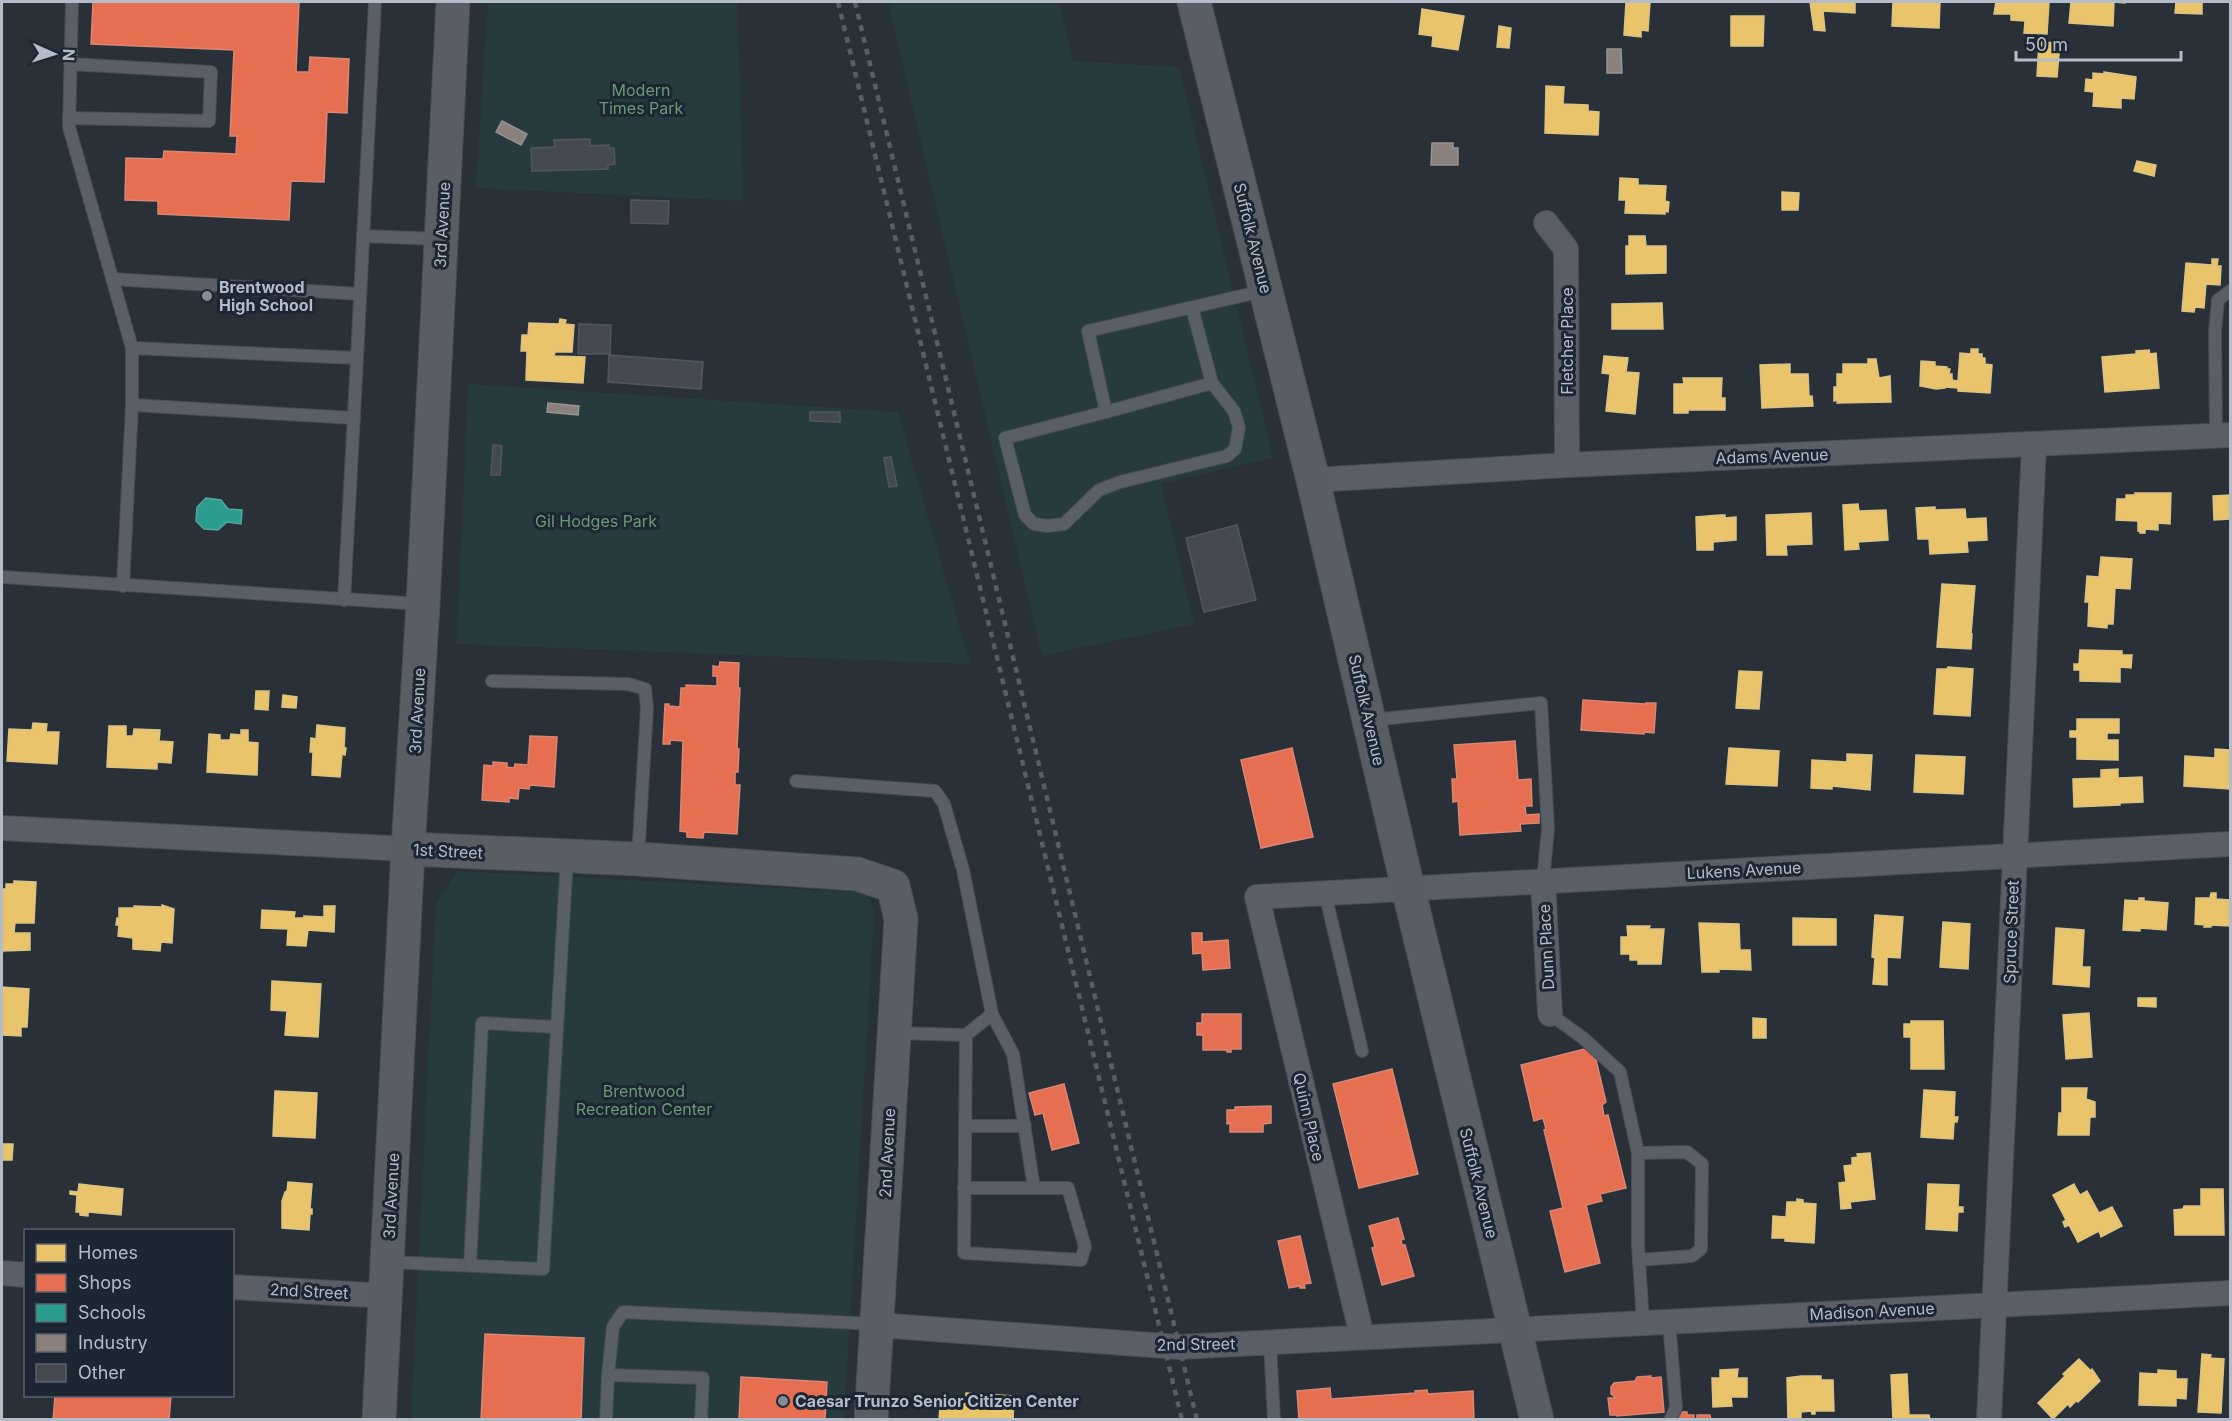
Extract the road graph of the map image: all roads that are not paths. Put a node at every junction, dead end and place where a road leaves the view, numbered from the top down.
1 (72, 2) edge
2 (375, 2) edge
3 (453, 2) edge
4 (1194, 2) edge
5 (70, 64) junction
6 (69, 118) junction
7 (1546, 223) dead end
8 (363, 236) junction
9 (441, 238) junction
10 (112, 279) junction
11 (1266, 290) junction
12 (2230, 291) edge
13 (360, 294) junction
14 (1192, 308) junction
15 (132, 348) junction
16 (357, 358) junction
17 (1212, 383) junction
18 (132, 405) junction
19 (1106, 412) junction
20 (354, 418) junction
21 (2223, 436) edge
22 (2034, 445) junction
23 (1567, 465) junction
24 (1313, 480) junction
25 (2, 578) edge
26 (123, 586) junction
27 (344, 600) junction
28 (423, 604) junction
29 (492, 681) dead end
30 (1369, 720) junction
31 (795, 781) dead end
32 (2, 828) edge
33 (2230, 844) edge
34 (408, 849) junction
35 (2014, 855) junction
36 (567, 856) junction
37 (638, 859) junction
38 (1543, 881) junction
39 (893, 886) joint
40 (1408, 888) junction
41 (1325, 893) junction
42 (1257, 897) joint
43 (992, 1014) junction
44 (1550, 1014) joint
45 (557, 1027) junction
46 (894, 1032) junction
47 (966, 1035) junction
48 (1362, 1051) dead end
49 (965, 1126) junction
50 (1025, 1126) junction
51 (1638, 1153) junction
52 (964, 1188) junction
53 (1034, 1188) junction
54 (1640, 1260) junction
55 (387, 1262) junction
56 (470, 1266) junction
57 (2, 1273) edge
58 (24, 1275) edge
59 (234, 1287) edge
60 (2230, 1293) edge
61 (386, 1296) junction
62 (1995, 1305) junction
63 (1669, 1321) junction
64 (1643, 1323) junction
65 (878, 1324) junction
66 (1514, 1329) junction
67 (1362, 1336) junction
68 (1270, 1341) junction
69 (608, 1375) junction
70 (379, 1419) edge
71 (606, 1419) edge
72 (701, 1419) edge
73 (871, 1419) edge
74 (1274, 1419) edge
75 (1537, 1419) edge
76 (1670, 1419) edge
77 (1989, 1419) edge

1 - 5 lane
2 - 8 lane
3 - 9 street, 3rd Avenue
4 - 11 street, Suffolk Avenue
5 - 6 lane
5 - 6 lane
6 - 10 lane
7 - 23 street, Fletcher Place
8 - 9 lane
8 - 13 lane
9 - 28 street, 3rd Avenue
10 - 13 lane
10 - 15 lane
11 - 14 lane
11 - 24 street, Suffolk Avenue
12 - 21 lane
13 - 16 lane
14 - 17 lane
14 - 19 lane
15 - 16 lane
15 - 18 lane
16 - 20 lane
17 - 19 lane
17 - 19 lane
18 - 20 lane
18 - 26 lane
20 - 27 lane
21 - 22 street, Adams Avenue
22 - 23 street, Adams Avenue
22 - 35 street, Spruce Street
23 - 24 street, Adams Avenue
24 - 30 street, Suffolk Avenue
25 - 26 lane
26 - 27 lane
27 - 28 lane
28 - 34 street, 3rd Avenue
29 - 37 lane
30 - 38 lane
30 - 40 street, Suffolk Avenue
31 - 43 lane
32 - 34 street, 1st Street
33 - 35 street, Lukens Avenue
34 - 36 street, 1st Street
34 - 55 street, 3rd Avenue
35 - 38 street, Lukens Avenue
35 - 62 street, Spruce Street
36 - 37 street, 1st Street
36 - 45 lane
37 - 39 street, 1st Street
38 - 40 street, Lukens Avenue
38 - 44 street, Dunn Place
39 - 46 street, 2nd Avenue
40 - 41 street, Lukens Avenue
40 - 66 street, Suffolk Avenue
41 - 42 street, Lukens Avenue
41 - 48 lane
42 - 67 street, Quinn Place
43 - 47 lane
43 - 50 lane
44 - 51 lane
45 - 56 lane
45 - 56 lane
46 - 47 lane
46 - 65 street, 2nd Avenue
47 - 49 lane
49 - 50 lane
49 - 52 lane
50 - 53 lane
51 - 54 lane
51 - 54 lane
52 - 53 lane
52 - 53 lane
54 - 64 lane
55 - 56 lane
55 - 61 street, 3rd Avenue
57 - 58 street
59 - 61 street, 2nd Street
60 - 62 street, Madison Avenue
61 - 70 street, 3rd Avenue
62 - 63 street, Madison Avenue
62 - 77 street, Spruce Street
63 - 64 street, Madison Avenue
63 - 76 lane
64 - 66 street, Madison Avenue
65 - 68 street, 2nd Street
65 - 69 lane
65 - 73 street, 2nd Avenue
66 - 67 street, 2nd Street
66 - 75 street, Suffolk Avenue
67 - 68 street, 2nd Street
68 - 74 lane
69 - 71 lane
69 - 72 lane

